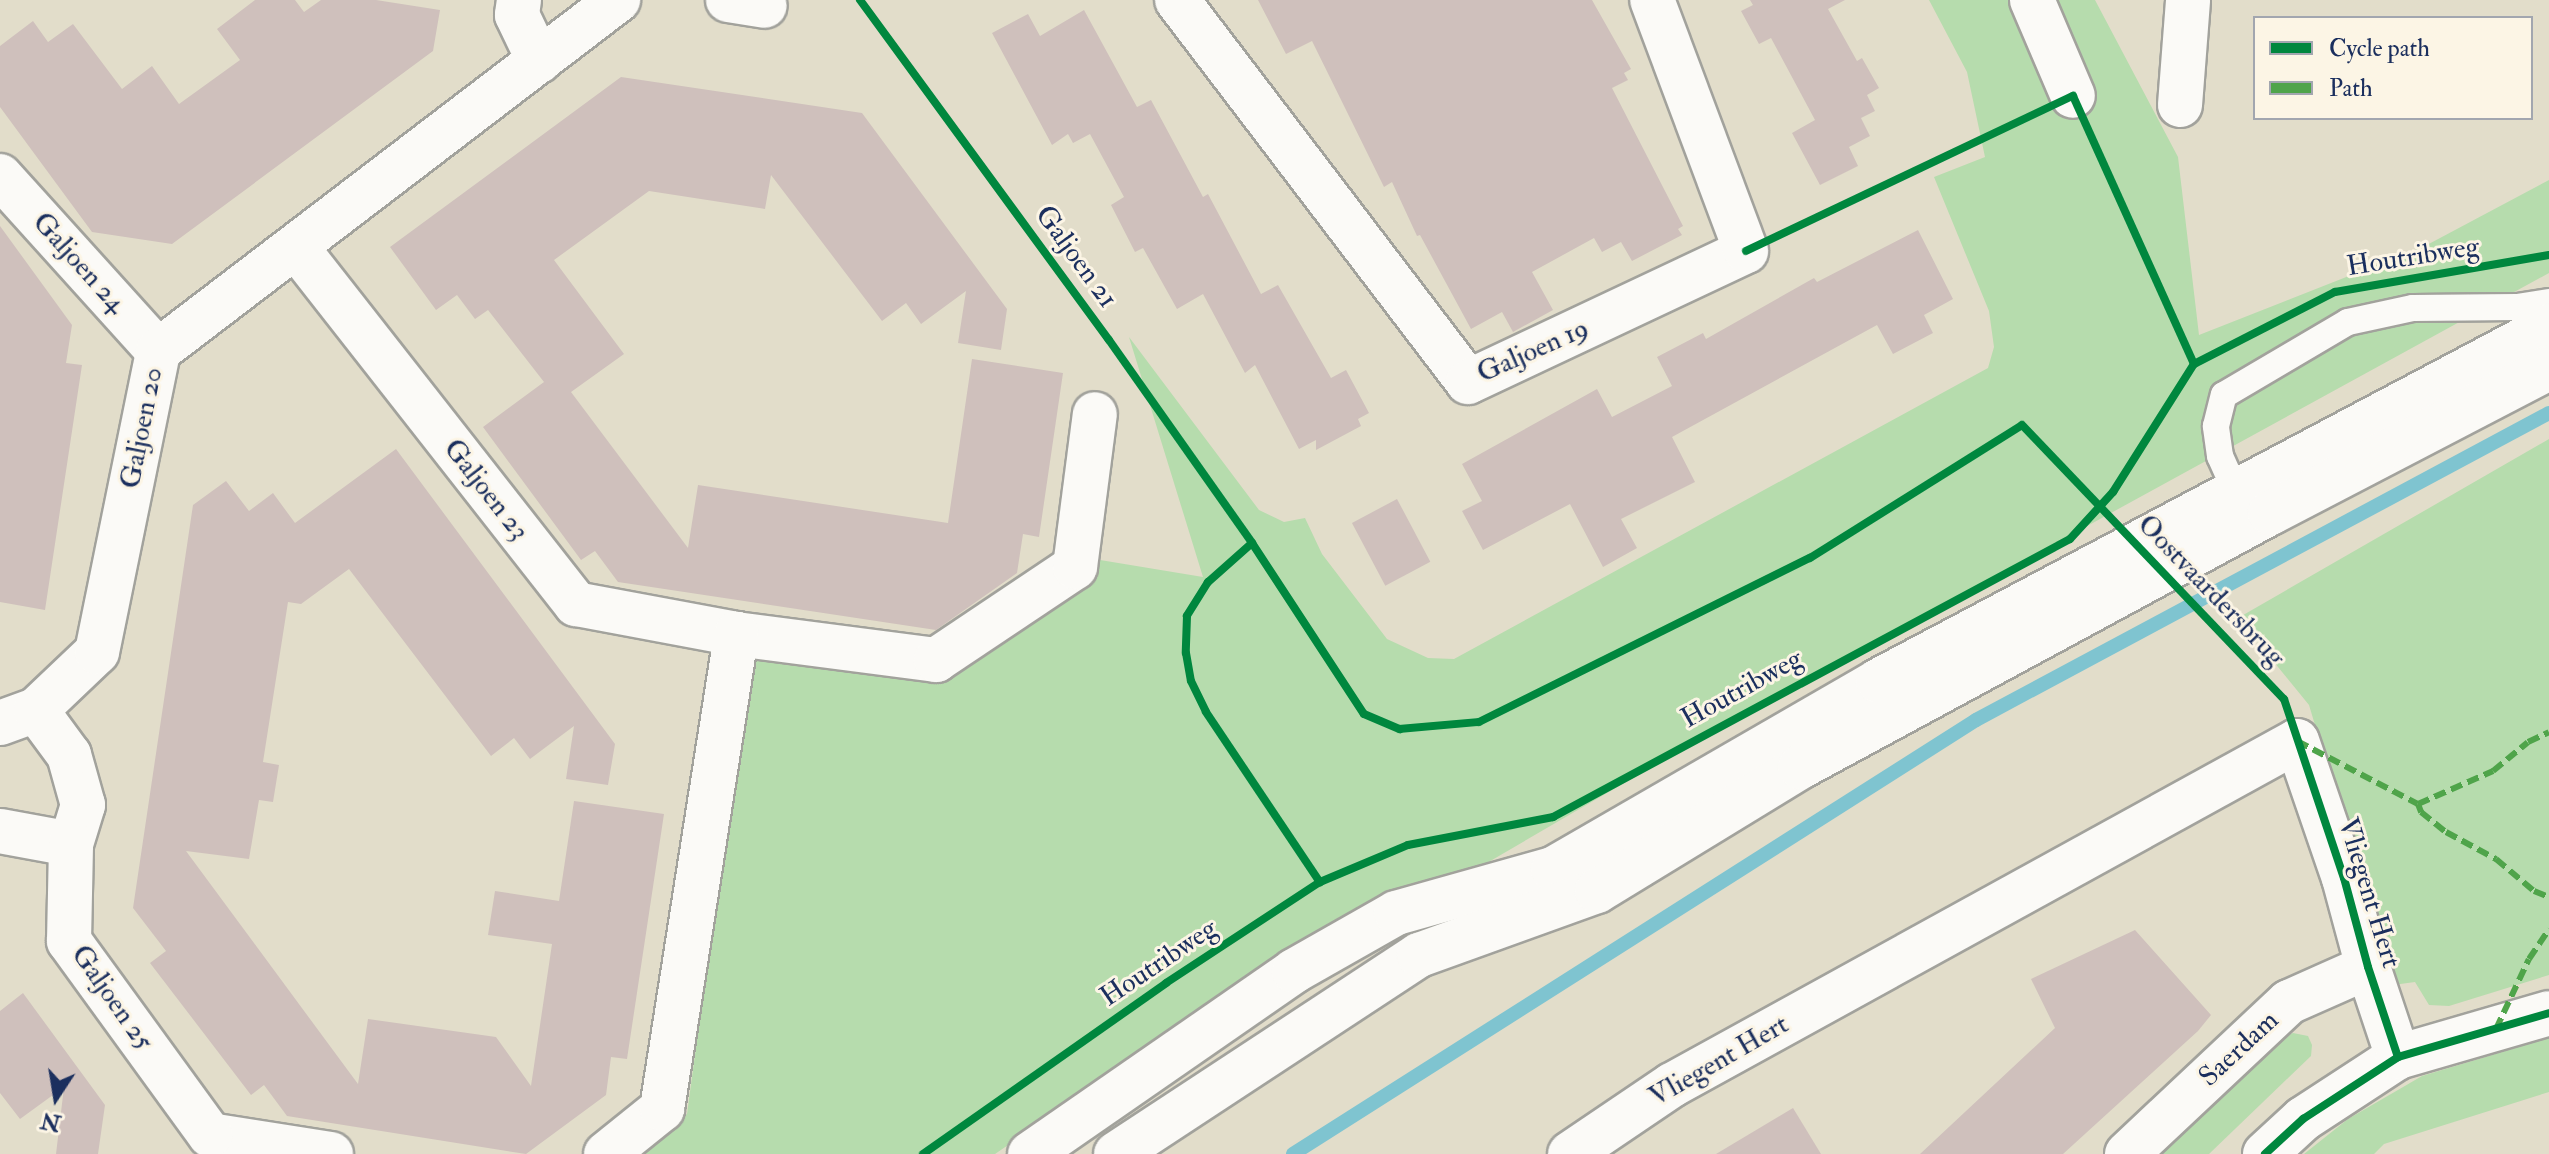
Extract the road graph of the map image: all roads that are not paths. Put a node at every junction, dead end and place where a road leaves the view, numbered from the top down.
1 (519, 0) edge
2 (618, 0) edge
3 (1177, 0) edge
4 (1652, 0) edge
5 (2032, 0) edge
6 (2188, 0) edge
7 (539, 61) junction
8 (2073, 96) dead end
9 (2180, 105) dead end
10 (0, 176) edge
11 (296, 247) junction
12 (2549, 302) edge
13 (2549, 326) edge
14 (158, 351) junction
15 (2549, 368) edge
16 (1095, 414) dead end
17 (2243, 507) junction
18 (736, 634) junction
19 (18, 716) edge
20 (0, 831) edge
21 (71, 844) junction
22 (2368, 967) junction
23 (2549, 1013) edge
24 (2398, 1057) junction
25 (208, 1144) edge
26 (612, 1150) edge
27 (331, 1154) edge
28 (1030, 1154) edge
29 (1116, 1154) edge
30 (1570, 1154) edge
31 (2127, 1154) edge
32 (2265, 1154) edge

1 - 7 street
2 - 7 street, Galjoen 20
3 - 4 street, Galjoen 19
5 - 8 street
6 - 9 street
7 - 11 street, Galjoen 20
10 - 14 street, Galjoen 24
11 - 14 street, Galjoen 20
11 - 18 street, Galjoen 23
12 - 17 lane, Houtribweg
13 - 17 street
14 - 19 street, Galjoen 20
15 - 17 street
16 - 18 street, Galjoen 23
17 - 28 street
17 - 29 street
18 - 26 street
19 - 21 street, Galjoen 20
20 - 21 street
21 - 25 street, Galjoen 25
22 - 24 street, Vliegent Hert
22 - 30 street, Vliegent Hert
22 - 31 street, Saerdam
23 - 24 street
24 - 32 street
25 - 27 street, Galjoen 25

